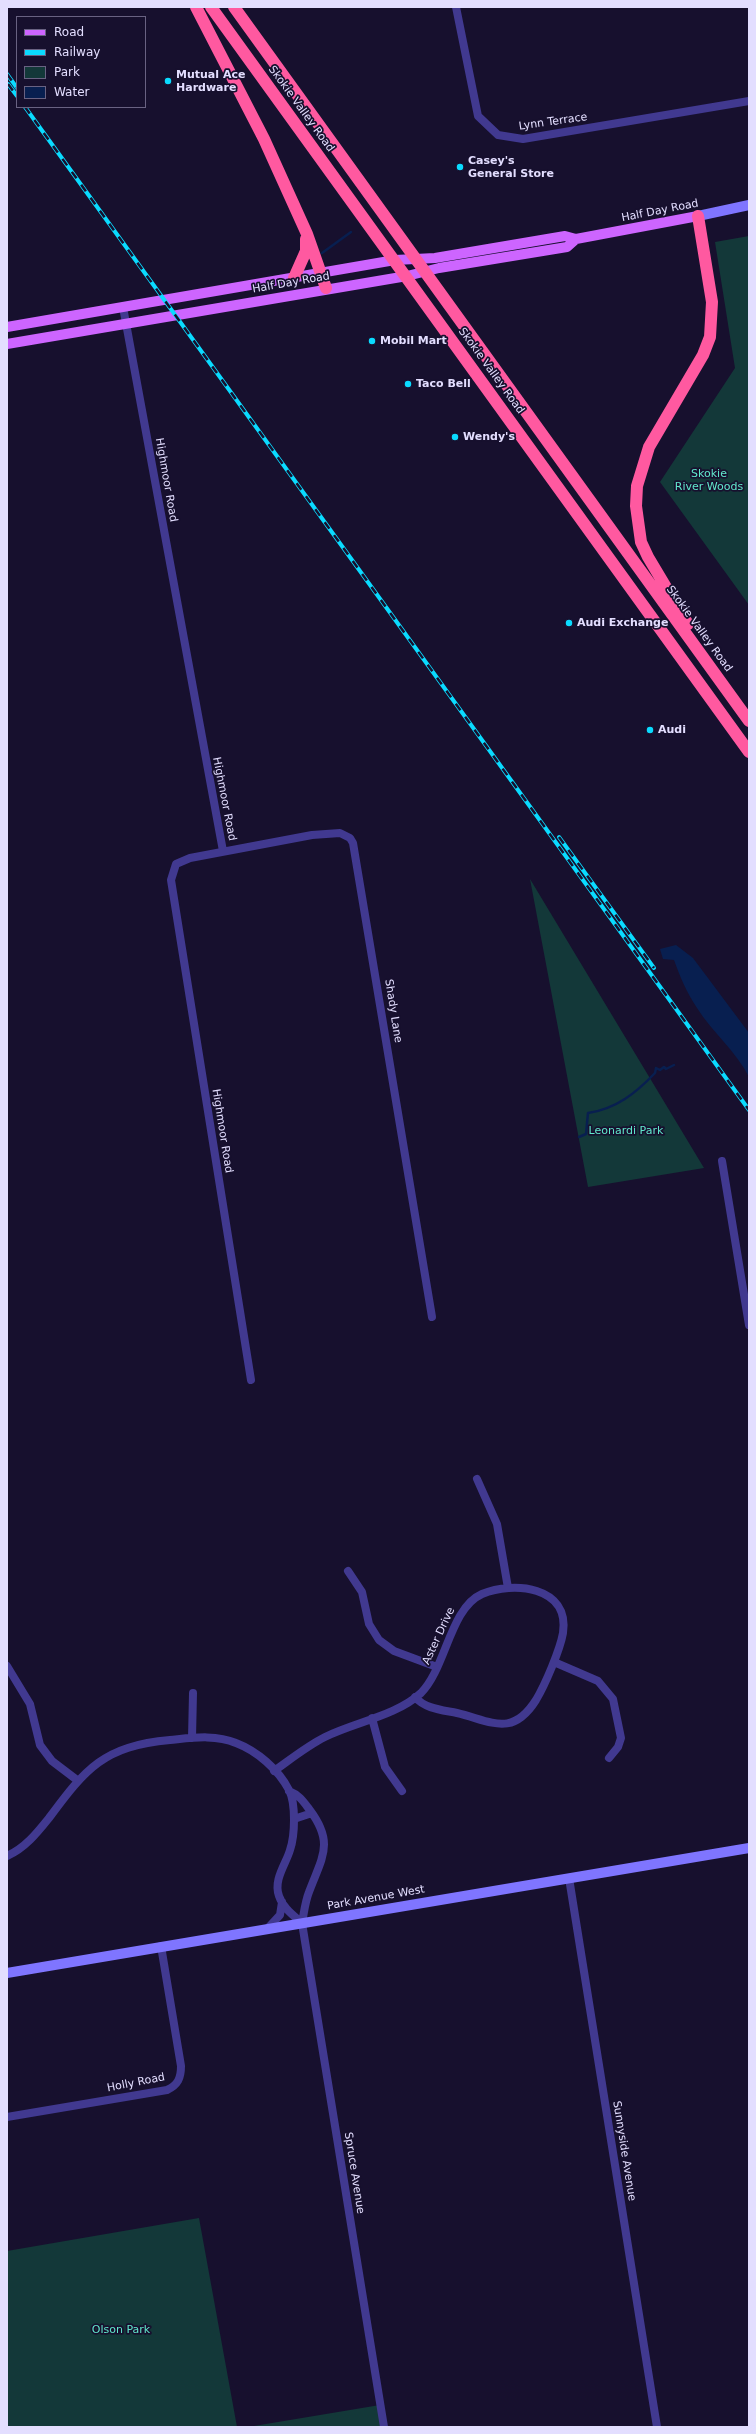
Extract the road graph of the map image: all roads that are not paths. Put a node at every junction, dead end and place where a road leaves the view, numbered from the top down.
1 (196, 7) edge
2 (211, 7) edge
3 (234, 7) edge
4 (456, 7) edge
5 (749, 101) edge
6 (749, 205) edge
7 (698, 216) junction
8 (306, 234) junction
9 (576, 239) junction
10 (416, 259) junction
11 (395, 260) junction
12 (425, 271) junction
13 (320, 273) junction
14 (407, 276) junction
15 (294, 278) junction
16 (326, 288) junction
17 (123, 307) junction
18 (126, 323) junction
19 (7, 327) edge
20 (7, 344) edge
21 (740, 708) junction
22 (749, 721) edge
23 (749, 752) edge
24 (223, 850) junction
25 (722, 1161) dead end
26 (432, 1317) dead end
27 (749, 1325) edge
28 (251, 1380) dead end
29 (477, 1479) dead end
30 (348, 1572) dead end
31 (508, 1588) junction
32 (554, 1662) junction
33 (7, 1666) edge
34 (437, 1668) junction
35 (193, 1693) dead end
36 (415, 1697) junction
37 (372, 1718) junction
38 (192, 1738) junction
39 (609, 1758) dead end
40 (274, 1771) junction
41 (77, 1780) junction
42 (289, 1791) junction
43 (402, 1791) dead end
44 (312, 1813) junction
45 (294, 1820) junction
46 (749, 1848) edge
47 (7, 1856) edge
48 (569, 1878) junction
49 (282, 1902) junction
50 (302, 1923) junction
51 (268, 1928) junction
52 (161, 1946) junction
53 (7, 1973) edge
54 (7, 2117) edge
55 (384, 2427) edge
56 (658, 2427) edge

1 - 8 highway
2 - 11 highway, Skokie Valley Road
3 - 10 highway, Skokie Valley Road
4 - 5 street, Lynn Terrace
6 - 7 street, Half Day Road
7 - 9 main road, Half Day Road
7 - 21 highway
8 - 13 highway
8 - 15 highway
9 - 10 main road, Half Day Road
9 - 12 main road, Half Day Road
10 - 11 main road, Half Day Road
10 - 12 highway, Skokie Valley Road
11 - 13 main road, Half Day Road
11 - 14 highway, Skokie Valley Road
12 - 14 main road, Half Day Road
12 - 21 highway, Skokie Valley Road
13 - 15 main road, Half Day Road
13 - 16 highway
14 - 16 main road, Half Day Road
14 - 23 highway, Skokie Valley Road
15 - 17 main road, Half Day Road
16 - 18 main road, Half Day Road
17 - 18 street, Highmoor Road
17 - 19 main road, Half Day Road
18 - 20 main road, Half Day Road
18 - 24 street, Highmoor Road
21 - 22 highway, Skokie Valley Road
24 - 26 street, Shady Lane
24 - 28 street, Highmoor Road
25 - 27 street
29 - 31 street
30 - 34 street
31 - 32 street, Aster Drive
31 - 34 street, Aster Drive
32 - 36 street, Aster Drive
32 - 39 street
33 - 41 street
34 - 36 street, Aster Drive
35 - 38 street
36 - 37 street, Aster Drive
37 - 40 street, Aster Drive
37 - 43 street
38 - 40 street
38 - 41 street
40 - 42 street
41 - 47 street
42 - 44 street
42 - 45 street
44 - 45 street
44 - 50 street
45 - 49 street
46 - 48 street, Park Avenue West
48 - 50 street, Park Avenue West
48 - 56 street, Sunnyside Avenue
49 - 50 street
49 - 51 street
50 - 51 street, Park Avenue West
50 - 55 street, Spruce Avenue
51 - 52 street, Park Avenue West
52 - 53 street, Park Avenue West
52 - 54 street, Holly Road

